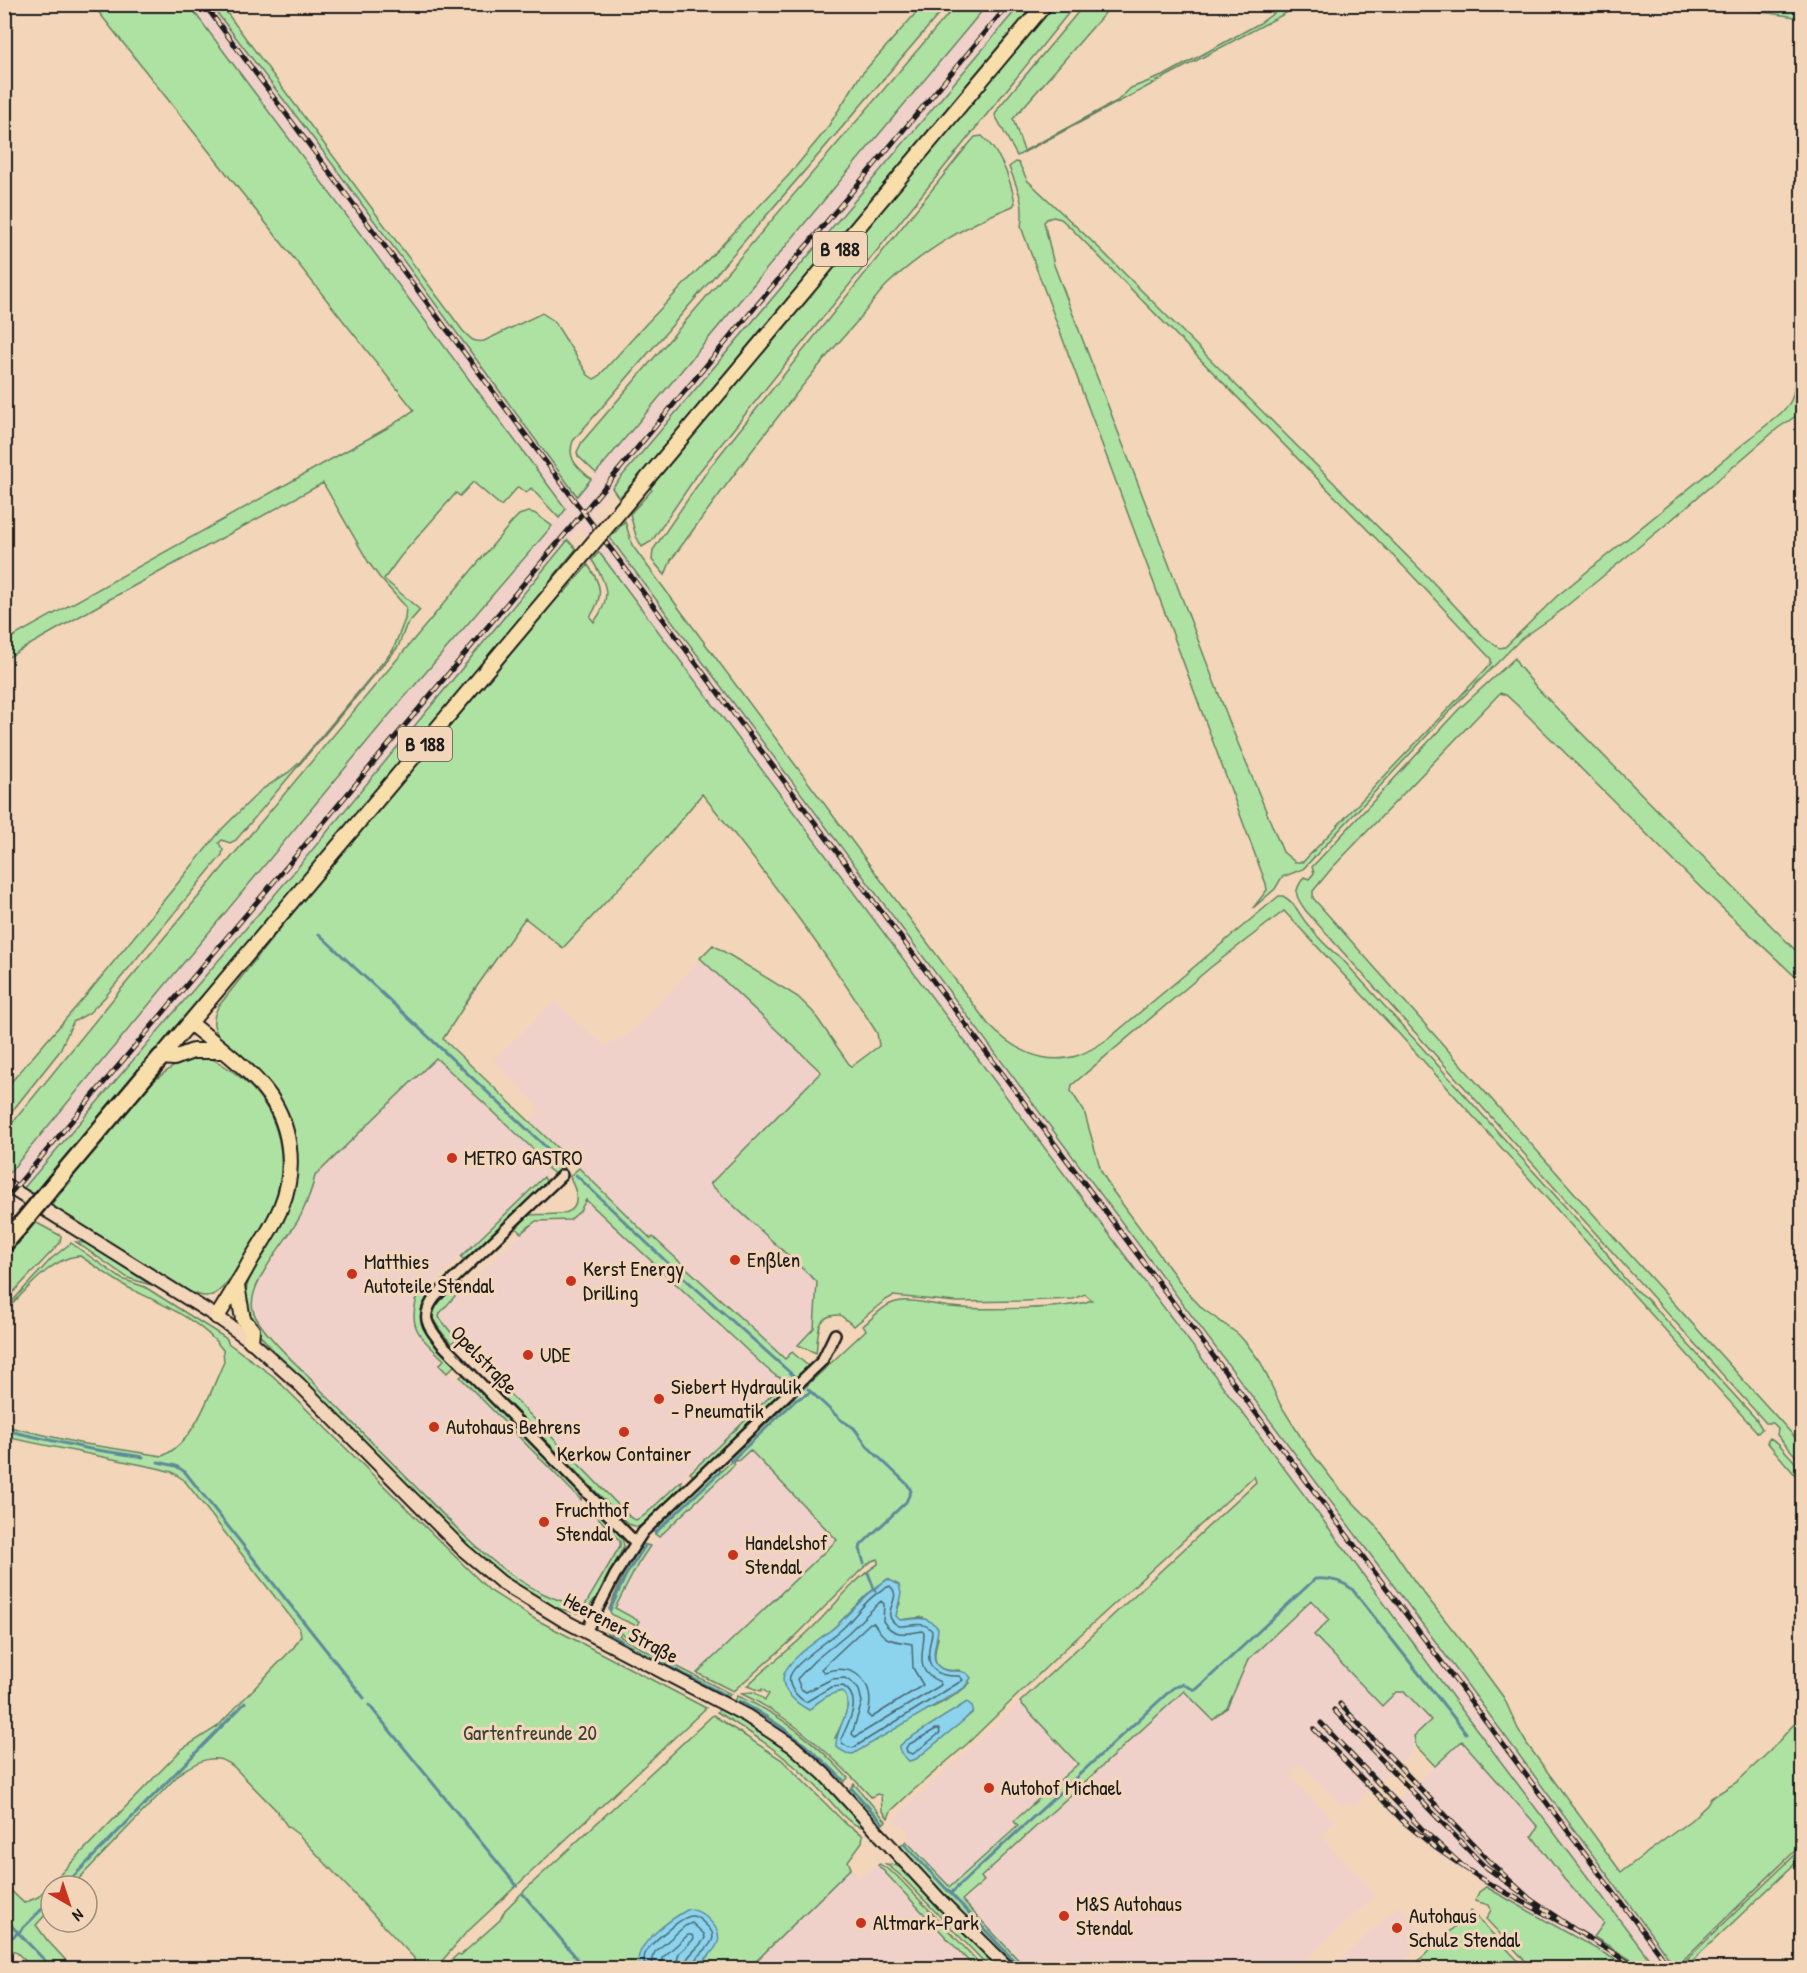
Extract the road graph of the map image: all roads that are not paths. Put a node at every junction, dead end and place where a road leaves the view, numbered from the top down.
1 (1045, 4) edge
2 (190, 1023) junction
3 (222, 1051) junction
4 (161, 1057) junction
5 (562, 1175) dead end
6 (4, 1184) edge
7 (4, 1244) edge
8 (237, 1286) junction
9 (217, 1317) junction
10 (835, 1334) dead end
11 (251, 1341) junction
12 (635, 1542) junction
13 (586, 1632) junction
14 (1008, 1968) edge

1 - 2 main road, B 188, bridge
2 - 3 main road
2 - 4 main road, B 188
3 - 4 main road
3 - 8 main road
4 - 7 highway, B 188, bridge
5 - 12 street, Opelstraße
6 - 9 main road, Heerener Straße
8 - 9 main road
8 - 11 main road
9 - 11 main road, Heerener Straße
10 - 12 street
11 - 13 main road, Heerener Straße
12 - 13 street
13 - 14 main road, Heerener Straße

